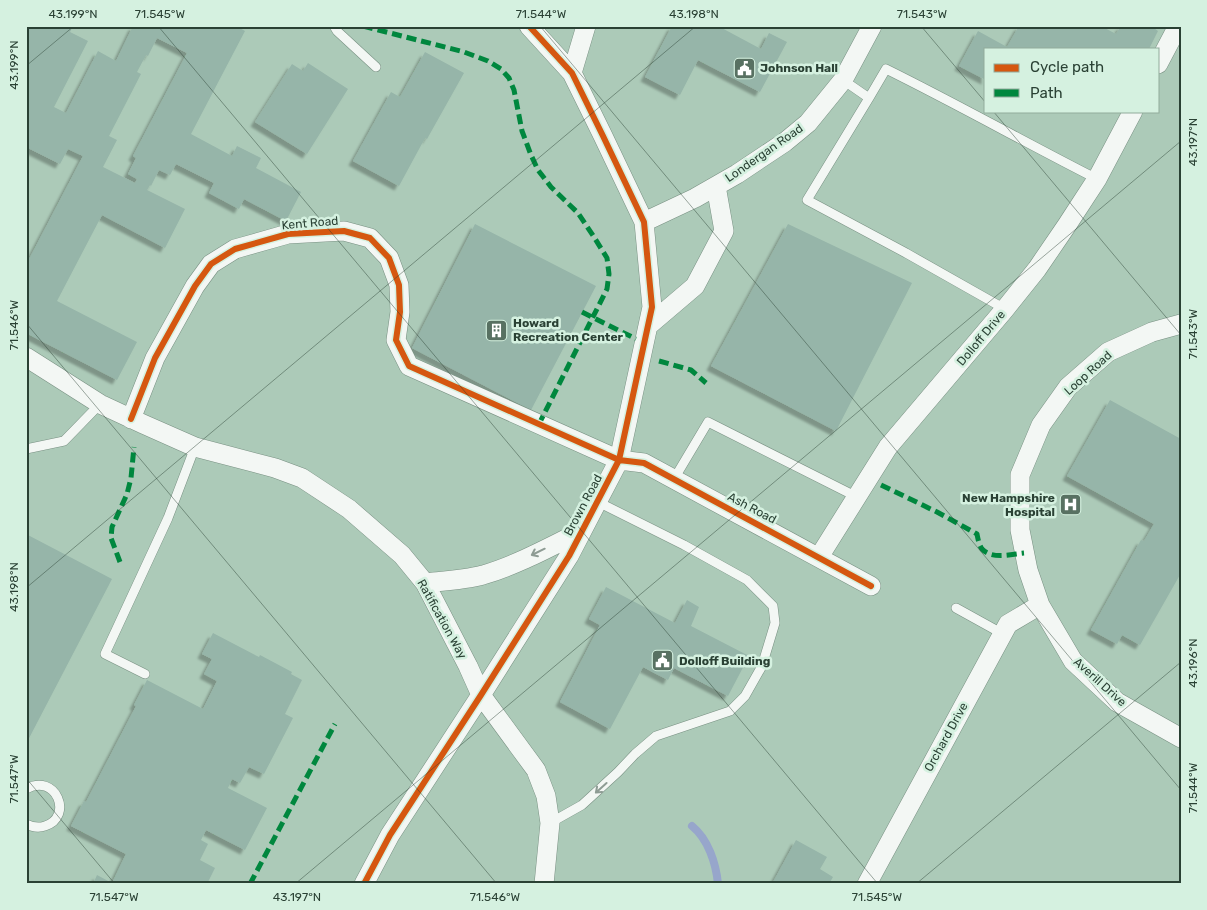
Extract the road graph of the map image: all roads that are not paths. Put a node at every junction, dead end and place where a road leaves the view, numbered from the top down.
1 (334, 26) edge
2 (529, 26) edge
3 (586, 26) edge
4 (872, 26) edge
5 (1178, 26) edge
6 (1160, 60) edge
7 (376, 67) dead end
8 (572, 74) junction
9 (843, 80) junction
10 (869, 98) junction
11 (1132, 112) edge
12 (1097, 179) junction
13 (716, 186) junction
14 (644, 222) junction
15 (1005, 309) junction
16 (1181, 324) edge
17 (648, 326) junction
18 (26, 358) edge
19 (100, 404) junction
20 (131, 419) junction
21 (195, 447) junction
22 (26, 449) edge
23 (619, 460) junction
24 (674, 479) junction
25 (857, 497) junction
26 (598, 502) junction
27 (582, 531) junction
28 (819, 558) junction
29 (425, 583) junction
30 (871, 586) dead end
31 (1040, 604) junction
32 (956, 608) dead end
33 (1003, 634) junction
34 (145, 674) dead end
35 (481, 695) junction
36 (1181, 738) edge
37 (26, 789) edge
38 (550, 823) junction
39 (27, 827) edge
40 (364, 884) edge
41 (544, 884) edge
42 (867, 884) edge

1 - 7 lane
2 - 8 street, Brown Road
3 - 8 street
4 - 9 street, Londergan Road
5 - 6 street
8 - 14 street, Brown Road
9 - 10 lane
9 - 13 street, Londergan Road
10 - 12 lane
10 - 15 lane
11 - 12 street, Dolloff Drive
12 - 15 street, Dolloff Drive
13 - 14 street, Londergan Road
13 - 17 street
14 - 17 street, Brown Road
15 - 25 street, Dolloff Drive
16 - 31 street, Loop Road
17 - 23 street, Brown Road
18 - 19 street, Ratification Way
19 - 20 street, Ratification Way
19 - 22 lane
20 - 21 street, Ratification Way
20 - 23 street, Kent Road
21 - 29 street, Ratification Way
21 - 34 lane
23 - 24 street, Ash Road
23 - 26 street, Brown Road
24 - 25 lane
24 - 28 street, Ash Road
25 - 28 street, Dolloff Drive
26 - 27 street, Brown Road
26 -> 38 lane
27 -> 29 street
27 - 35 street, Brown Road
28 - 30 street, Ash Road
29 - 35 street, Ratification Way
31 - 33 street, Orchard Drive
31 - 36 street, Averill Drive
32 - 33 lane
33 - 42 street, Orchard Drive
35 - 38 street, Ratification Way
35 - 40 street, Brown Road
37 - 39 lane
38 - 41 street, Ratification Way

